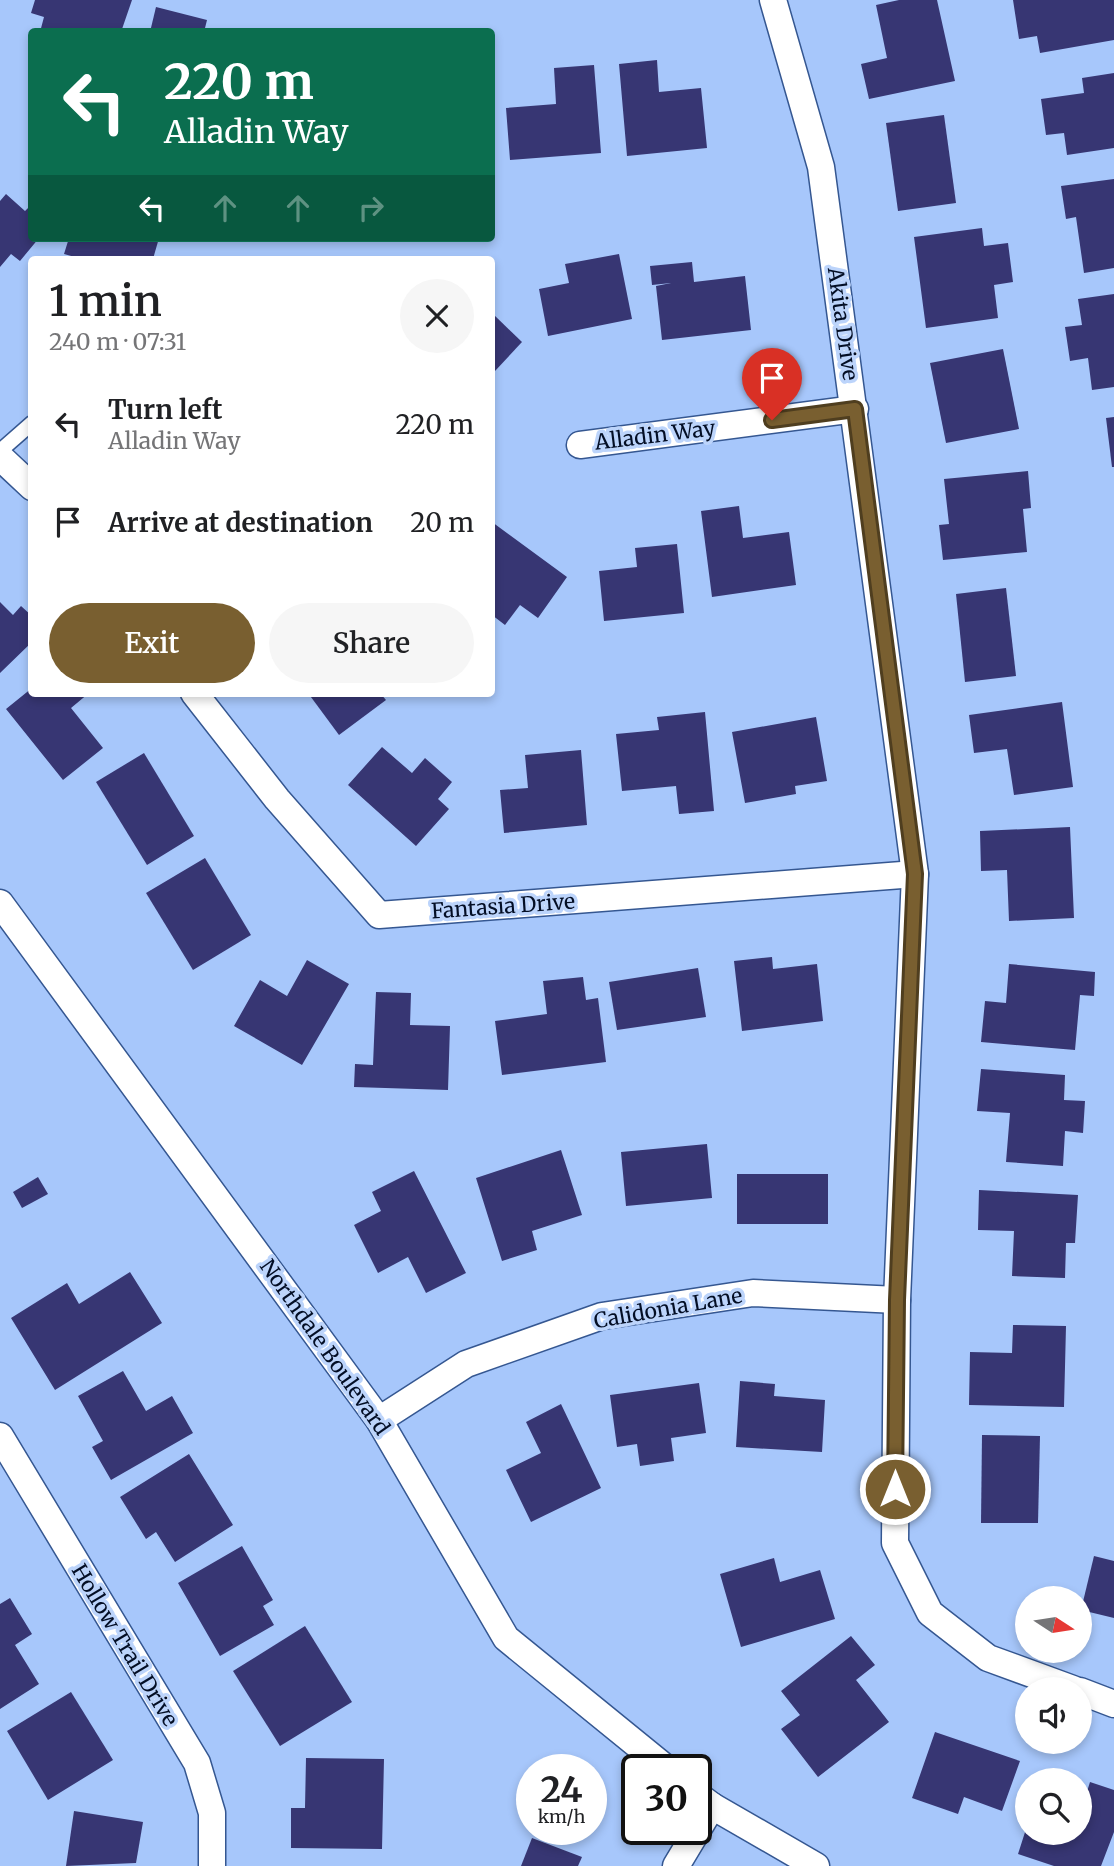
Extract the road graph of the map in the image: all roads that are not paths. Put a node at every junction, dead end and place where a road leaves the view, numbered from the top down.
1 (773, 0) edge
2 (855, 409) junction
3 (28, 427) edge
4 (580, 445) dead end
5 (0, 454) edge
6 (28, 483) edge
7 (197, 697) edge
8 (915, 874) junction
9 (0, 903) edge
10 (897, 1300) junction
11 (379, 1420) junction
12 (0, 1436) edge
13 (1040, 1677) edge
14 (1092, 1696) edge
15 (1114, 1704) edge
16 (649, 1754) edge
17 (712, 1805) edge
18 (685, 1845) edge
19 (212, 1866) edge
20 (676, 1866) edge
21 (816, 1866) edge

1 - 2 street, Akita Drive
2 - 4 street, Alladin Way
2 - 8 street, Akita Drive
3 - 5 lane
5 - 6 street
7 - 8 street, Fantasia Drive
8 - 10 street, Akita Drive
9 - 11 street, Northdale Boulevard
10 - 11 street, Calidonia Lane
10 - 13 street, Akita Drive
11 - 16 street, Northdale Boulevard
12 - 19 street, Hollow Trail Drive
14 - 15 street
17 - 21 street
18 - 20 street

